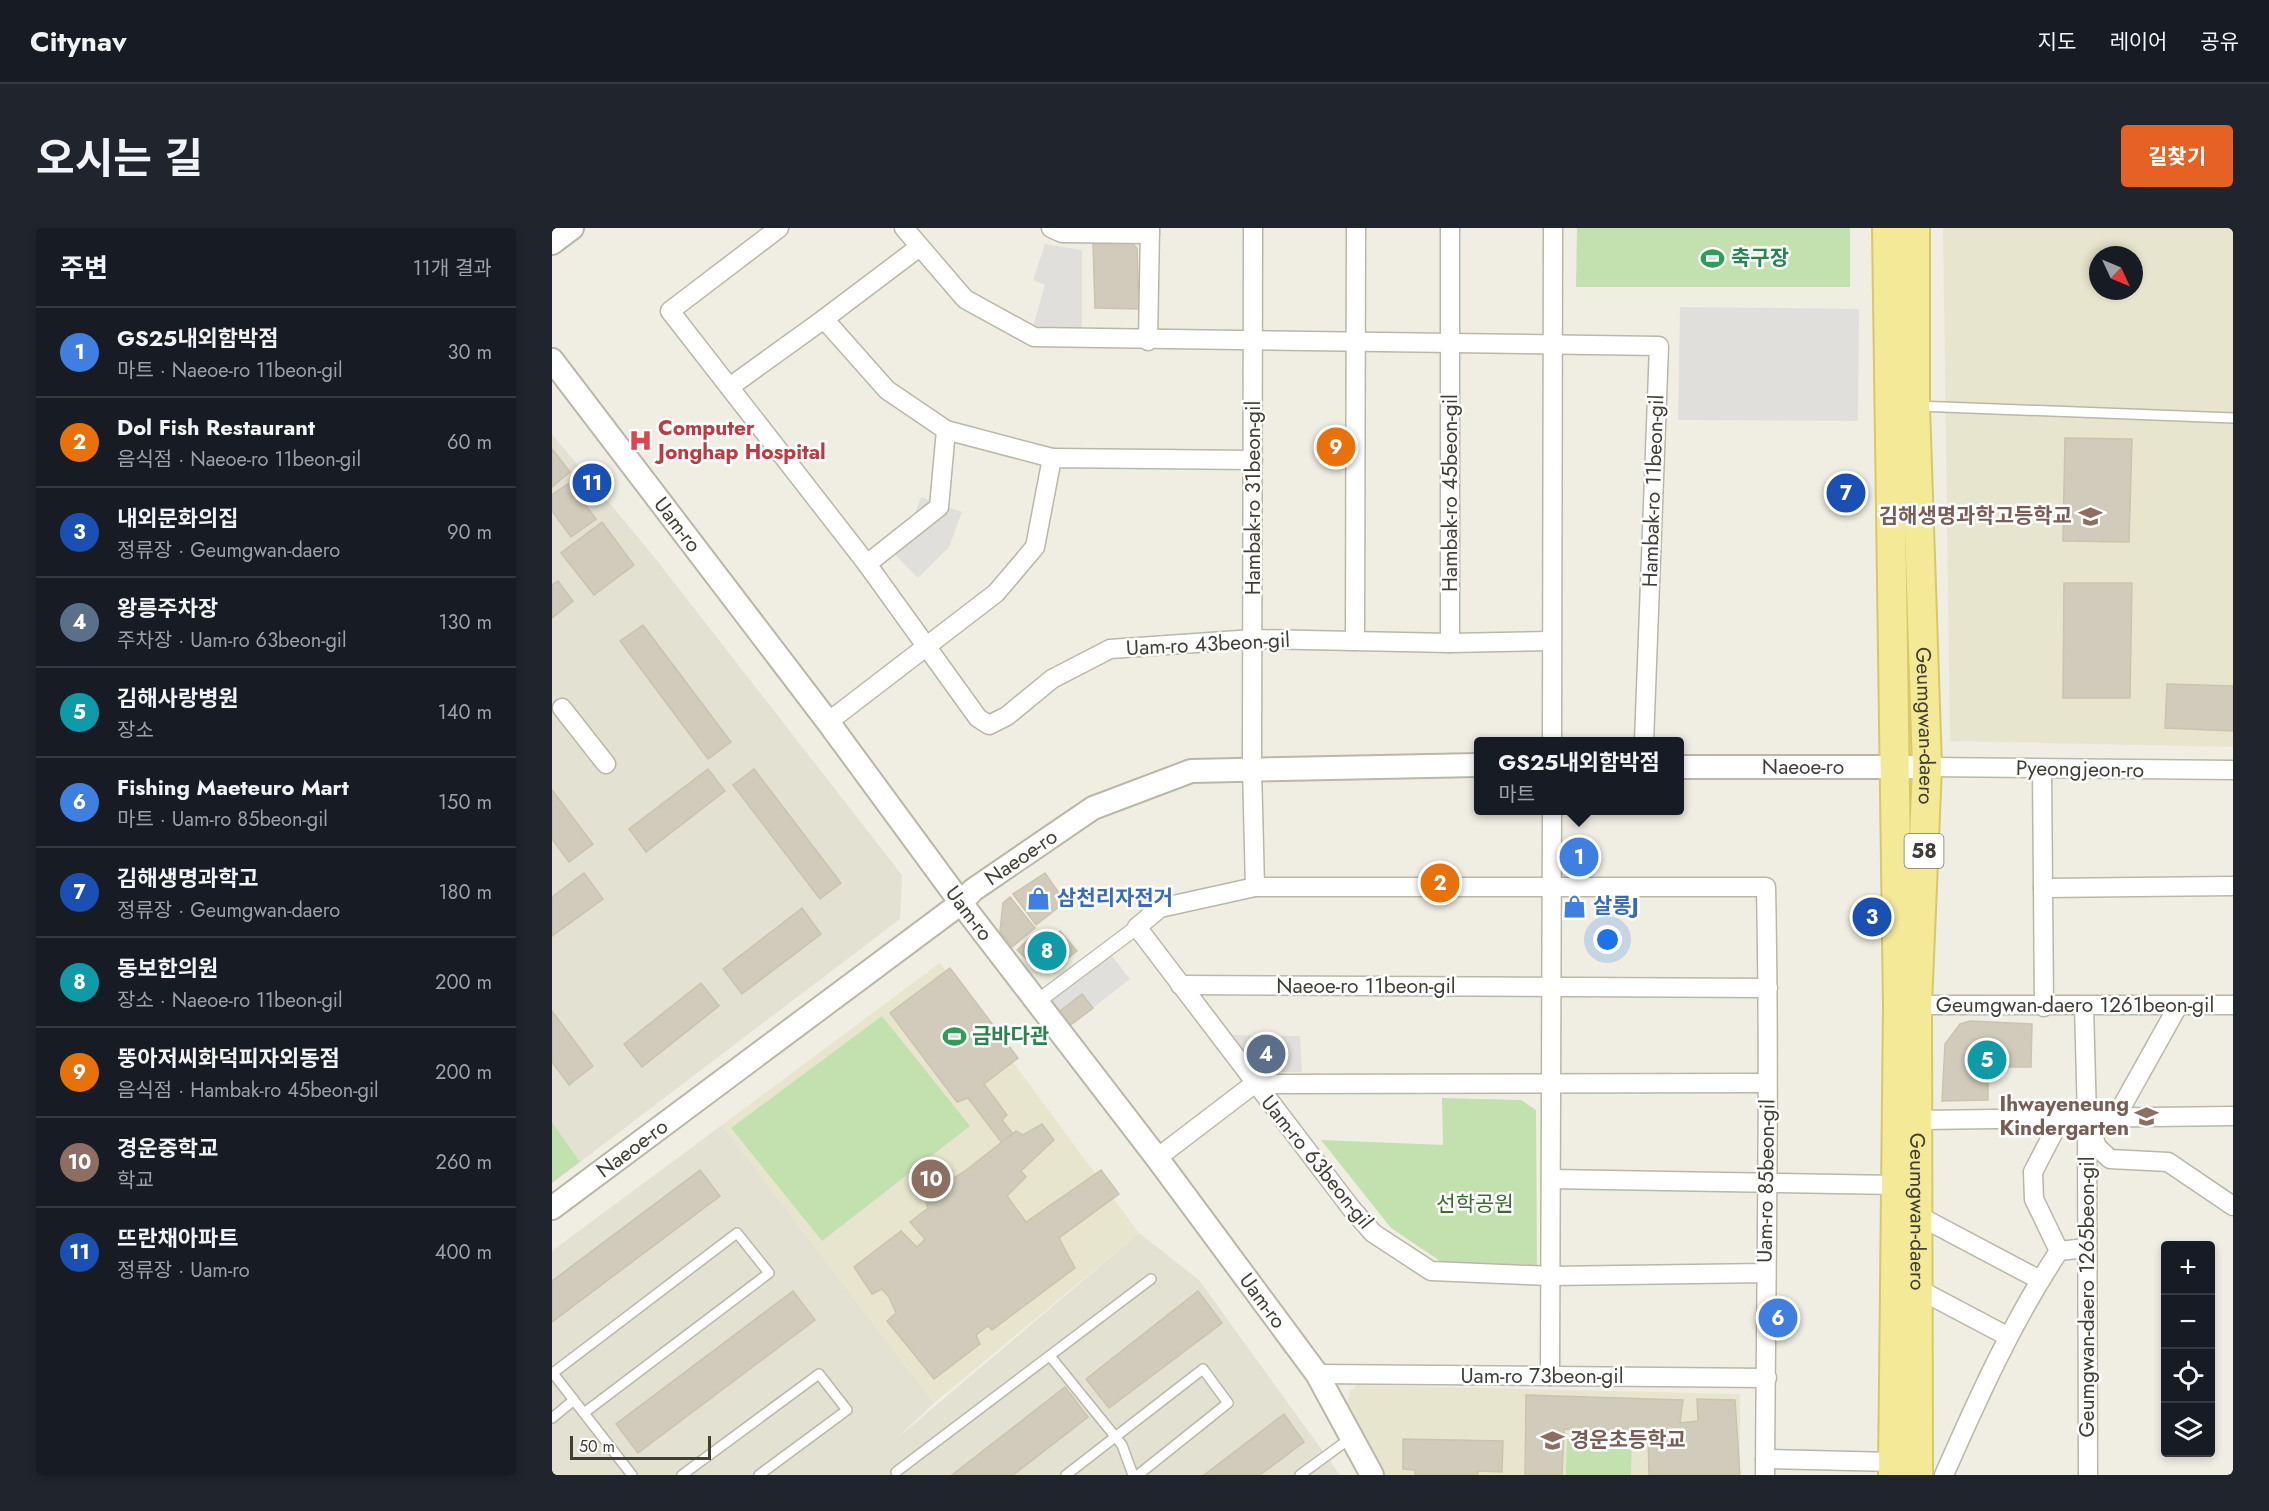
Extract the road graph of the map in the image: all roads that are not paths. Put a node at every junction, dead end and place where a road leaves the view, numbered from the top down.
1 (572, 228) edge
2 (779, 228) edge
3 (904, 228) edge
4 (1051, 228) edge
5 (1253, 228) edge
6 (1356, 228) edge
7 (1450, 228) edge
8 (1553, 228) edge
9 (1887, 228) edge
10 (1915, 228) edge
11 (1150, 231) edge
12 (552, 243) edge
13 (918, 248) junction
14 (824, 319) junction
15 (1148, 341) junction
16 (1253, 341) junction
17 (1356, 343) junction
18 (1450, 343) junction
19 (1552, 345) junction
20 (552, 360) edge
21 (730, 386) junction
22 (1915, 406) junction
23 (2233, 418) edge
24 (946, 430) junction
25 (1052, 458) junction
26 (1253, 460) junction
27 (867, 564) junction
28 (1253, 639) junction
29 (1355, 641) junction
30 (1550, 641) junction
31 (1450, 643) junction
32 (926, 648) junction
33 (562, 708) dead end
34 (828, 722) junction
35 (1551, 737) edge
36 (1644, 737) edge
37 (606, 764) dead end
38 (1474, 765) edge
39 (1684, 767) edge
40 (1927, 767) junction
41 (1252, 768) junction
42 (1895, 768) junction
43 (2042, 769) junction
44 (2233, 770) edge
45 (1552, 815) edge
46 (1552, 885) junction
47 (2233, 886) edge
48 (1255, 887) junction
49 (2043, 888) junction
50 (961, 903) junction
51 (1137, 927) junction
52 (1180, 986) junction
53 (1551, 987) junction
54 (1768, 988) junction
55 (1037, 1002) junction
56 (1917, 1005) junction
57 (2178, 1005) junction
58 (2233, 1005) edge
59 (2084, 1006) junction
60 (2044, 1007) junction
61 (1766, 1083) junction
62 (1254, 1084) junction
63 (1551, 1084) junction
64 (2233, 1116) edge
65 (2116, 1117) junction
66 (2061, 1118) junction
67 (2087, 1118) junction
68 (1920, 1120) junction
69 (1157, 1158) junction
70 (1551, 1179) junction
71 (1768, 1182) junction
72 (1895, 1185) junction
73 (2233, 1206) edge
74 (552, 1208) edge
75 (1919, 1216) junction
76 (2086, 1248) junction
77 (2059, 1251) junction
78 (1765, 1273) junction
79 (1551, 1276) junction
80 (1151, 1279) dead end
81 (2040, 1280) junction
82 (1920, 1290) junction
83 (2007, 1336) junction
84 (1050, 1356) junction
85 (552, 1372) edge
86 (1317, 1374) junction
87 (1550, 1376) junction
88 (1767, 1378) junction
89 (574, 1400) junction
90 (584, 1413) junction
91 (552, 1418) edge
92 (1115, 1437) junction
93 (1352, 1437) junction
94 (1765, 1467) edge
95 (1893, 1469) edge
96 (896, 1472) dead end
97 (632, 1475) edge
98 (682, 1475) edge
99 (759, 1475) edge
100 (1066, 1475) edge
101 (1133, 1475) edge
102 (1138, 1475) edge
103 (1300, 1475) edge
104 (1372, 1475) edge
105 (1918, 1475) edge
106 (1944, 1475) edge
107 (2088, 1475) edge

1 - 12 street
2 - 21 street
3 - 13 street
4 - 11 street
5 - 16 street, Hambak-ro 31beon-gil
6 - 17 street
7 - 18 street, Hambak-ro 45beon-gil
8 - 19 street
9 - 42 main road, Geumgwan-daero / 58
10 - 22 main road, Geumgwan-daero / 58
11 - 15 street
13 - 14 street
13 - 15 street
14 - 21 street
14 - 24 street
15 - 16 street
16 - 17 street
16 - 26 street, Hambak-ro 31beon-gil
17 - 18 street
17 - 29 street
18 - 19 street
18 - 31 street, Hambak-ro 45beon-gil
19 - 30 street
19 - 36 street, Hambak-ro 11beon-gil
20 - 34 street, Uam-ro
21 - 27 street
22 - 23 lane
22 - 40 main road, Geumgwan-daero / 58
24 - 25 street
24 - 27 street
25 - 26 street
25 - 32 street
26 - 28 street, Hambak-ro 31beon-gil
27 - 32 street
28 - 29 street, Uam-ro 43beon-gil
28 - 32 street, Uam-ro 43beon-gil
28 - 41 street, Hambak-ro 31beon-gil
29 - 31 street, Uam-ro 43beon-gil
30 - 31 street, Uam-ro 43beon-gil
30 - 35 street
32 - 34 street
33 - 37 street
34 - 50 street, Uam-ro
38 - 41 street, Naeoe-ro
39 - 42 street, Naeoe-ro
40 - 42 street, Naeoe-ro
40 - 43 street, Pyeongjeon-ro
40 - 56 main road, Geumgwan-daero / 58
41 - 48 street, Hambak-ro 31beon-gil
41 - 50 street, Naeoe-ro
42 - 72 main road, Geumgwan-daero / 58
43 - 44 street, Pyeongjeon-ro
43 - 49 street
45 - 46 street
46 - 48 street
46 - 53 street
46 - 54 street, Uam-ro 85beon-gil
47 - 49 street
48 - 51 street
49 - 60 street
50 - 55 street, Uam-ro
50 - 74 street, Naeoe-ro
51 - 52 street, Uam-ro 63beon-gil
51 - 55 street
52 - 53 street, Naeoe-ro 11beon-gil
52 - 62 street, Uam-ro 63beon-gil
53 - 54 street, Naeoe-ro 11beon-gil
53 - 63 street
54 - 61 street, Uam-ro 85beon-gil
55 - 69 street, Uam-ro
56 - 60 street, Geumgwan-daero 1261beon-gil
56 - 68 main road, Geumgwan-daero / 58
57 - 58 street, Geumgwan-daero 1261beon-gil
57 - 59 street, Geumgwan-daero 1261beon-gil
57 - 65 street
59 - 60 street, Geumgwan-daero 1261beon-gil
59 - 67 street, Geumgwan-daero 1265beon-gil
61 - 63 street
61 - 71 street, Uam-ro 85beon-gil
62 - 63 street, Uam-ro 63beon-gil
62 - 69 street, Uam-ro 63beon-gil
62 - 79 street, Uam-ro 63beon-gil
63 - 70 street
64 - 65 street
65 - 67 street
66 - 67 street
66 - 68 street
66 - 77 street
67 - 73 street
67 - 76 street, Geumgwan-daero 1265beon-gil
68 - 75 main road, Geumgwan-daero / 58
69 - 86 street, Uam-ro
70 - 71 street
70 - 79 street
71 - 72 street
71 - 78 street, Uam-ro 85beon-gil
72 - 95 main road, Geumgwan-daero / 58
75 - 81 street
75 - 82 main road, Geumgwan-daero / 58
76 - 77 street
76 - 107 street, Geumgwan-daero 1265beon-gil
77 - 81 street
78 - 79 street
78 - 88 street, Uam-ro 85beon-gil
79 - 87 street
80 - 84 lane
81 - 83 street
82 - 83 street
82 - 105 main road, Geumgwan-daero / 58
83 - 106 street
84 - 92 lane
84 - 96 lane
85 - 89 lane
85 - 90 lane
86 - 87 street, Uam-ro 73beon-gil
86 - 93 street, Uam-ro
87 - 88 street, Uam-ro 73beon-gil
88 - 94 street, Uam-ro 85beon-gil
89 - 90 lane
89 - 91 lane
90 - 97 lane
92 - 100 lane
92 - 101 lane
92 - 102 lane
93 - 103 lane
93 - 104 street, Uam-ro
94 - 95 street
98 - 99 lane

